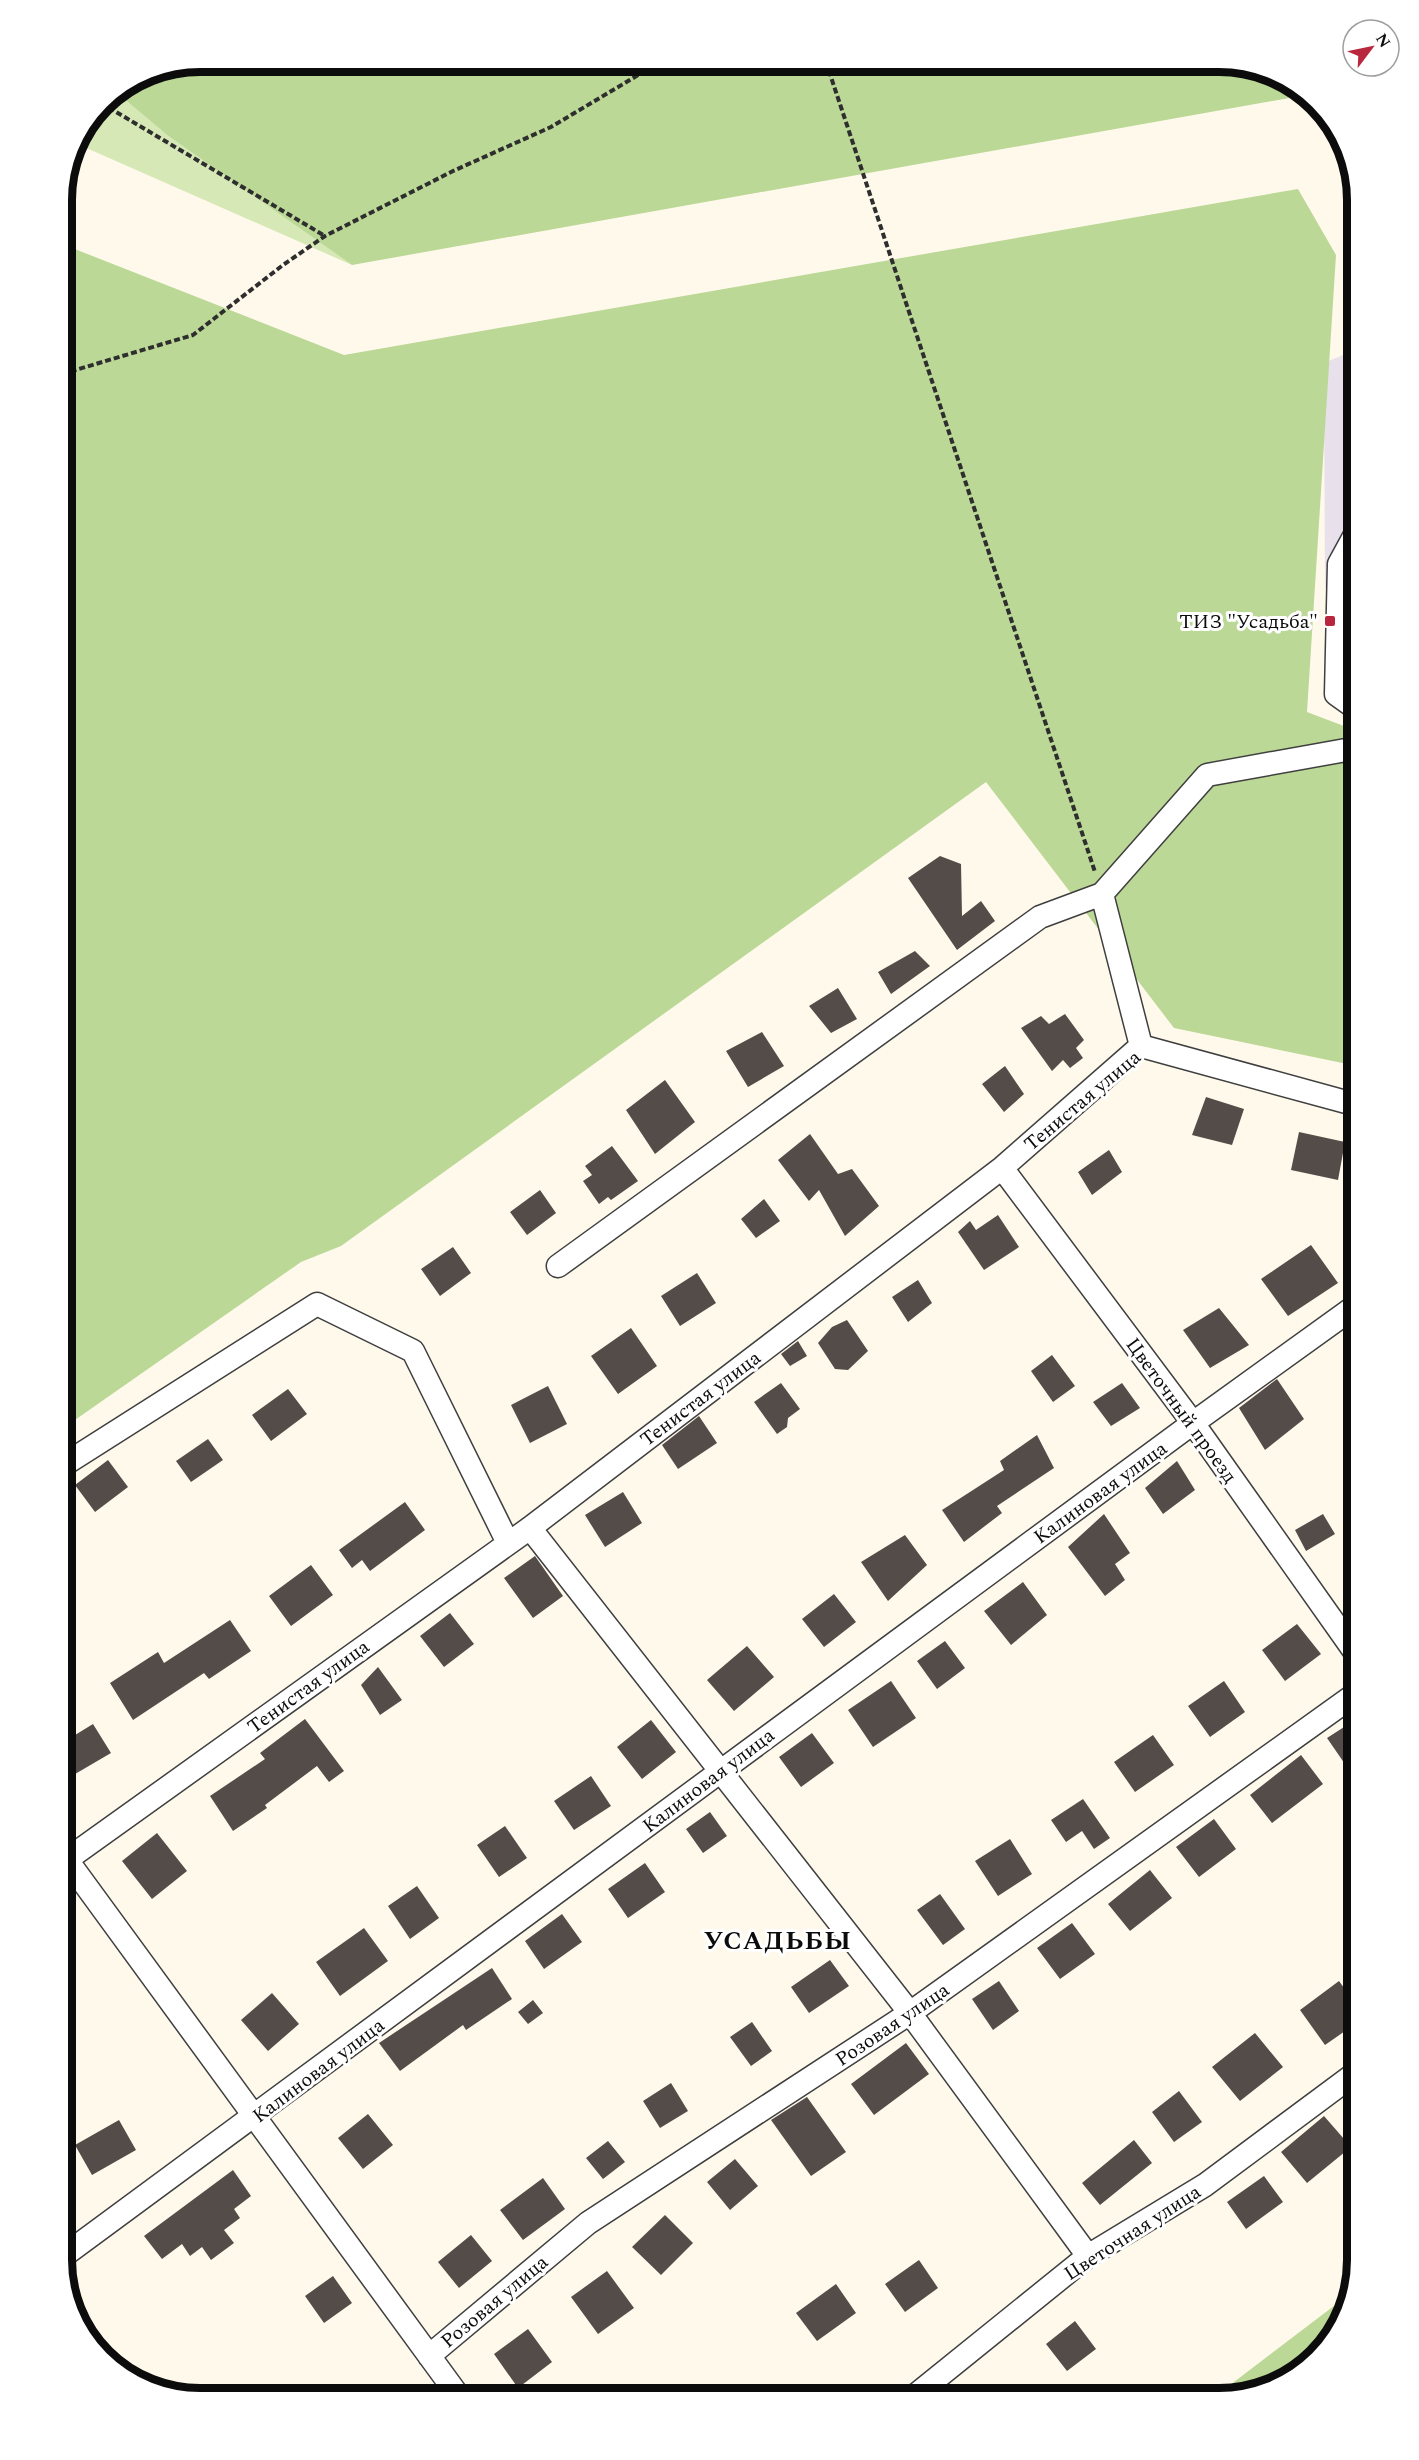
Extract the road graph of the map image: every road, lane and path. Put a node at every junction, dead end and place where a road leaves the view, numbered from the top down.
1 (643, 72) edge
2 (829, 72) edge
3 (110, 108) edge
4 (325, 236) junction
5 (72, 371) edge
6 (1347, 550) edge
7 (1347, 702) edge
8 (1347, 750) edge
9 (1102, 894) junction
10 (1141, 1046) junction
11 (1347, 1103) edge
12 (1002, 1168) junction
13 (558, 1266) dead end
14 (1347, 1313) edge
15 (1193, 1423) junction
16 (72, 1460) edge
17 (530, 1528) junction
18 (508, 1543) junction
19 (1347, 1639) edge
20 (1347, 1701) edge
21 (719, 1772) junction
22 (72, 1852) edge
23 (72, 1870) edge
24 (910, 2013) junction
25 (1347, 2080) edge
26 (255, 2117) junction
27 (72, 2250) edge
28 (1088, 2256) junction
29 (429, 2356) junction
30 (453, 2388) edge
31 (924, 2388) edge

1 - 4 path
2 - 9 path
3 - 4 path
4 - 5 path
6 - 7 street
8 - 9 street
9 - 10 street
9 - 13 street
10 - 11 street, Тенистая улица
10 - 12 street, Тенистая улица
12 - 15 street, Цветочный проезд
12 - 17 street, Тенистая улица
14 - 15 street, Калиновая улица
15 - 19 street, Цветочный проезд
15 - 21 street, Калиновая улица
16 - 18 street
17 - 18 street, Тенистая улица
17 - 21 street
18 - 22 street, Тенистая улица
20 - 24 street, Розовая улица
21 - 24 street
21 - 26 street, Калиновая улица
23 - 26 street
24 - 28 street
24 - 29 street, Розовая улица
25 - 28 street, Цветочная улица
26 - 27 street, Калиновая улица
26 - 29 street
28 - 31 street, Цветочная улица
29 - 30 street

